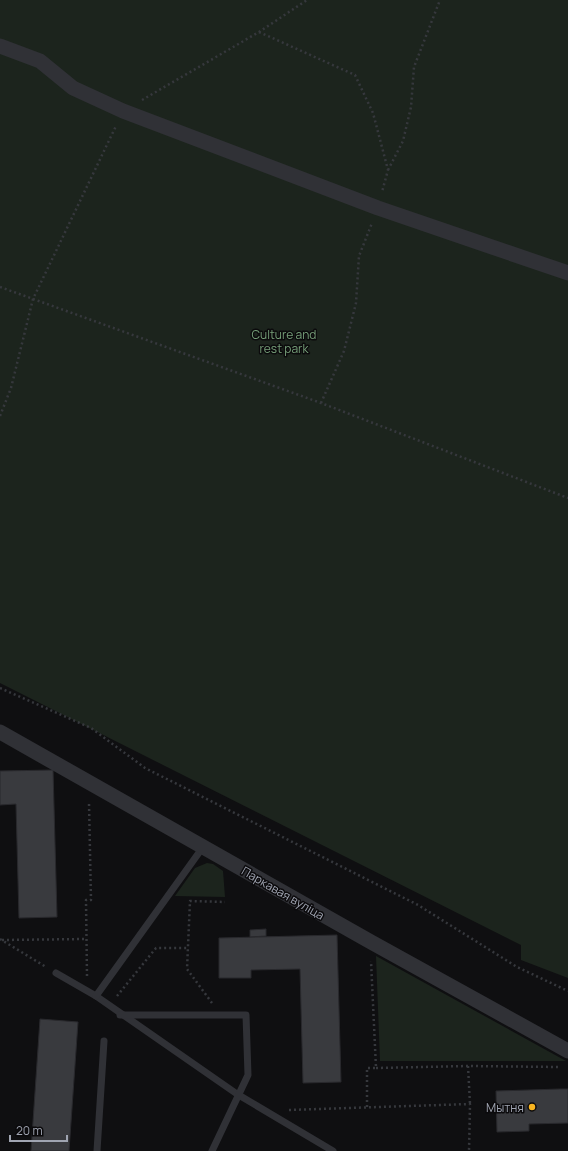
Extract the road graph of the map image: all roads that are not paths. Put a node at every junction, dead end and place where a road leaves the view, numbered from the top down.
1 (0, 46) edge
2 (568, 273) edge
3 (0, 732) edge
4 (203, 847) junction
5 (56, 973) road end
6 (96, 996) junction
7 (120, 1014) junction
8 (104, 1041) dead end
9 (568, 1051) edge
10 (237, 1094) junction
11 (97, 1151) edge
12 (212, 1151) edge
13 (333, 1151) edge

1 - 2 street
3 - 4 street, Паркавая вуліца
4 - 6 lane
4 - 9 street, Паркавая вуліца
5 - 6 lane
6 - 7 lane
7 - 10 lane
7 - 10 lane
8 - 11 lane
10 - 12 lane
10 - 13 lane

